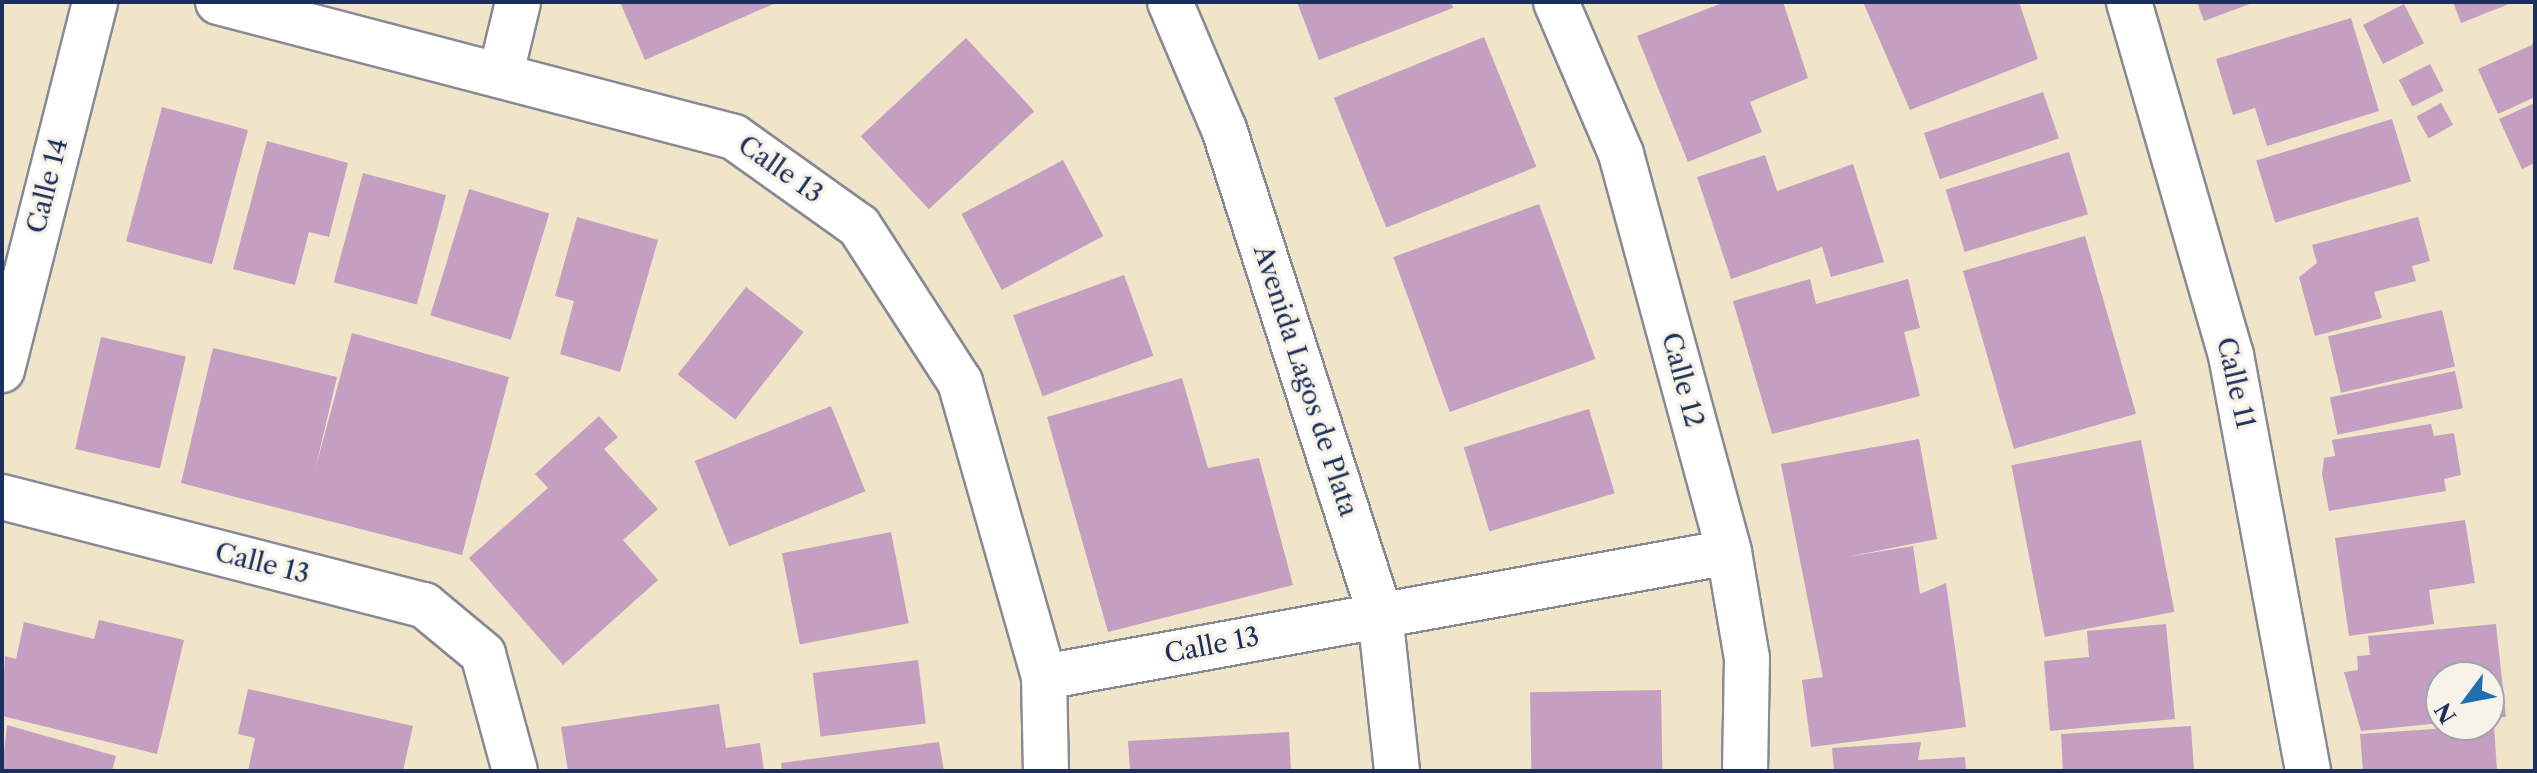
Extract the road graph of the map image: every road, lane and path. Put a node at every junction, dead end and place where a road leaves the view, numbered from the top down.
1 (95, 2) edge
2 (218, 2) edge
3 (518, 2) edge
4 (1170, 2) edge
5 (1556, 2) edge
6 (2129, 2) edge
7 (501, 73) junction
8 (2, 370) edge
9 (2, 497) edge
10 (1729, 552) junction
11 (1380, 614) junction
12 (1044, 677) junction
13 (515, 771) edge
14 (1046, 771) edge
15 (1397, 771) edge
16 (1745, 771) edge
17 (2308, 771) edge

1 - 8 street, Calle 14
2 - 7 street, Calle 13
3 - 7 street
4 - 11 street, Avenida Lagos de Plata
5 - 10 street, Calle 12
6 - 17 street, Calle 11
7 - 12 street, Calle 13
9 - 13 street, Calle 13
10 - 11 street, Calle 13
10 - 16 street, Calle 12
11 - 12 street, Calle 13
11 - 15 street, Avenida Lagos de Plata
12 - 14 street, Calle 13

